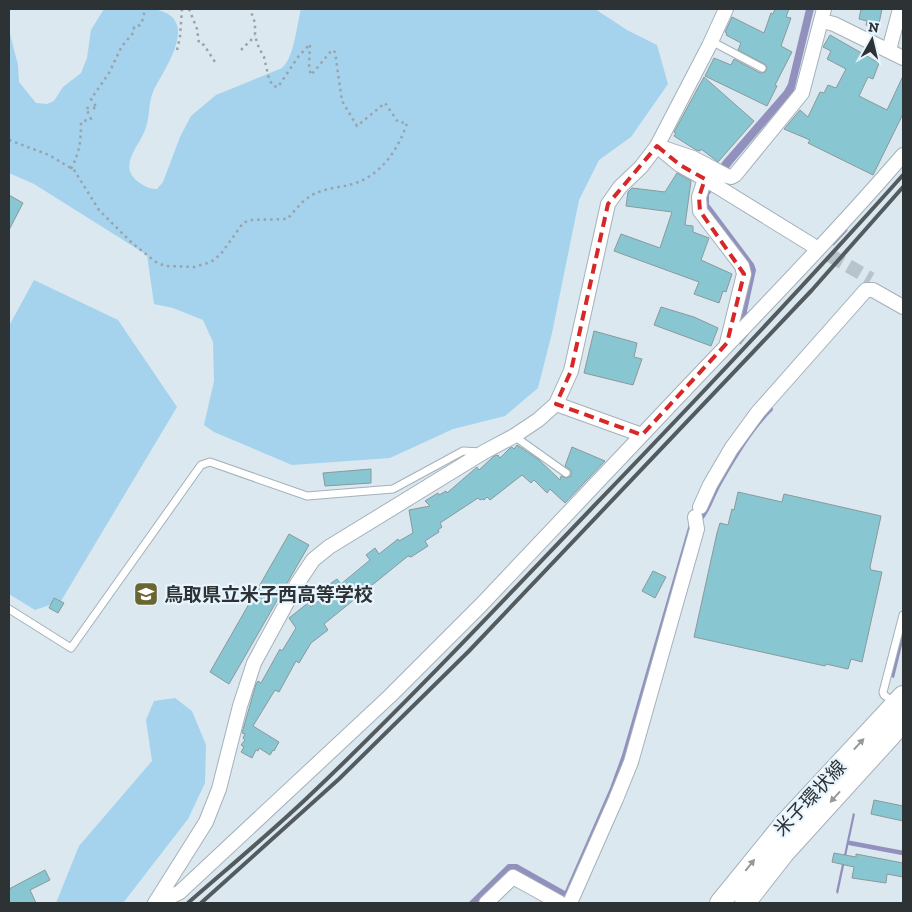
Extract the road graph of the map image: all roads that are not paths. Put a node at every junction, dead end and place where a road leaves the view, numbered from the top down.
1 (726, 9) edge
2 (900, 9) edge
3 (823, 15) edge
4 (711, 41) junction
5 (889, 50) junction
6 (903, 58) edge
7 (762, 68) dead end
8 (657, 146) junction
9 (903, 155) edge
10 (708, 176) junction
11 (812, 245) tunnel mouth
12 (871, 279) tunnel mouth
13 (903, 299) edge
14 (903, 307) edge
15 (727, 344) junction
16 (556, 404) junction
17 (642, 435) junction
18 (514, 436) junction
19 (484, 452) junction
20 (566, 473) dead end
21 (9, 609) edge
22 (903, 615) edge
23 (902, 707) edge
24 (158, 899) edge
25 (486, 903) edge
26 (560, 903) edge
27 (570, 903) edge
28 (720, 903) edge
29 (745, 903) edge

1 - 4 street
2 - 5 street
3 - 5 street
3 - 10 street
4 - 7 lane
4 - 8 street
5 - 6 street
8 - 10 street
8 - 16 street
9 - 15 street
10 - 11 street
10 - 15 street
12 - 13 street
14 - 27 street
15 - 17 street
16 - 17 street
16 - 18 street
17 - 24 street
18 - 19 street
18 - 20 lane
19 - 21 lane
19 - 24 street
22 - 23 lane
28 -> 23 main road, 米子環状線
23 -> 29 main road, 米子環状線
25 - 26 street

